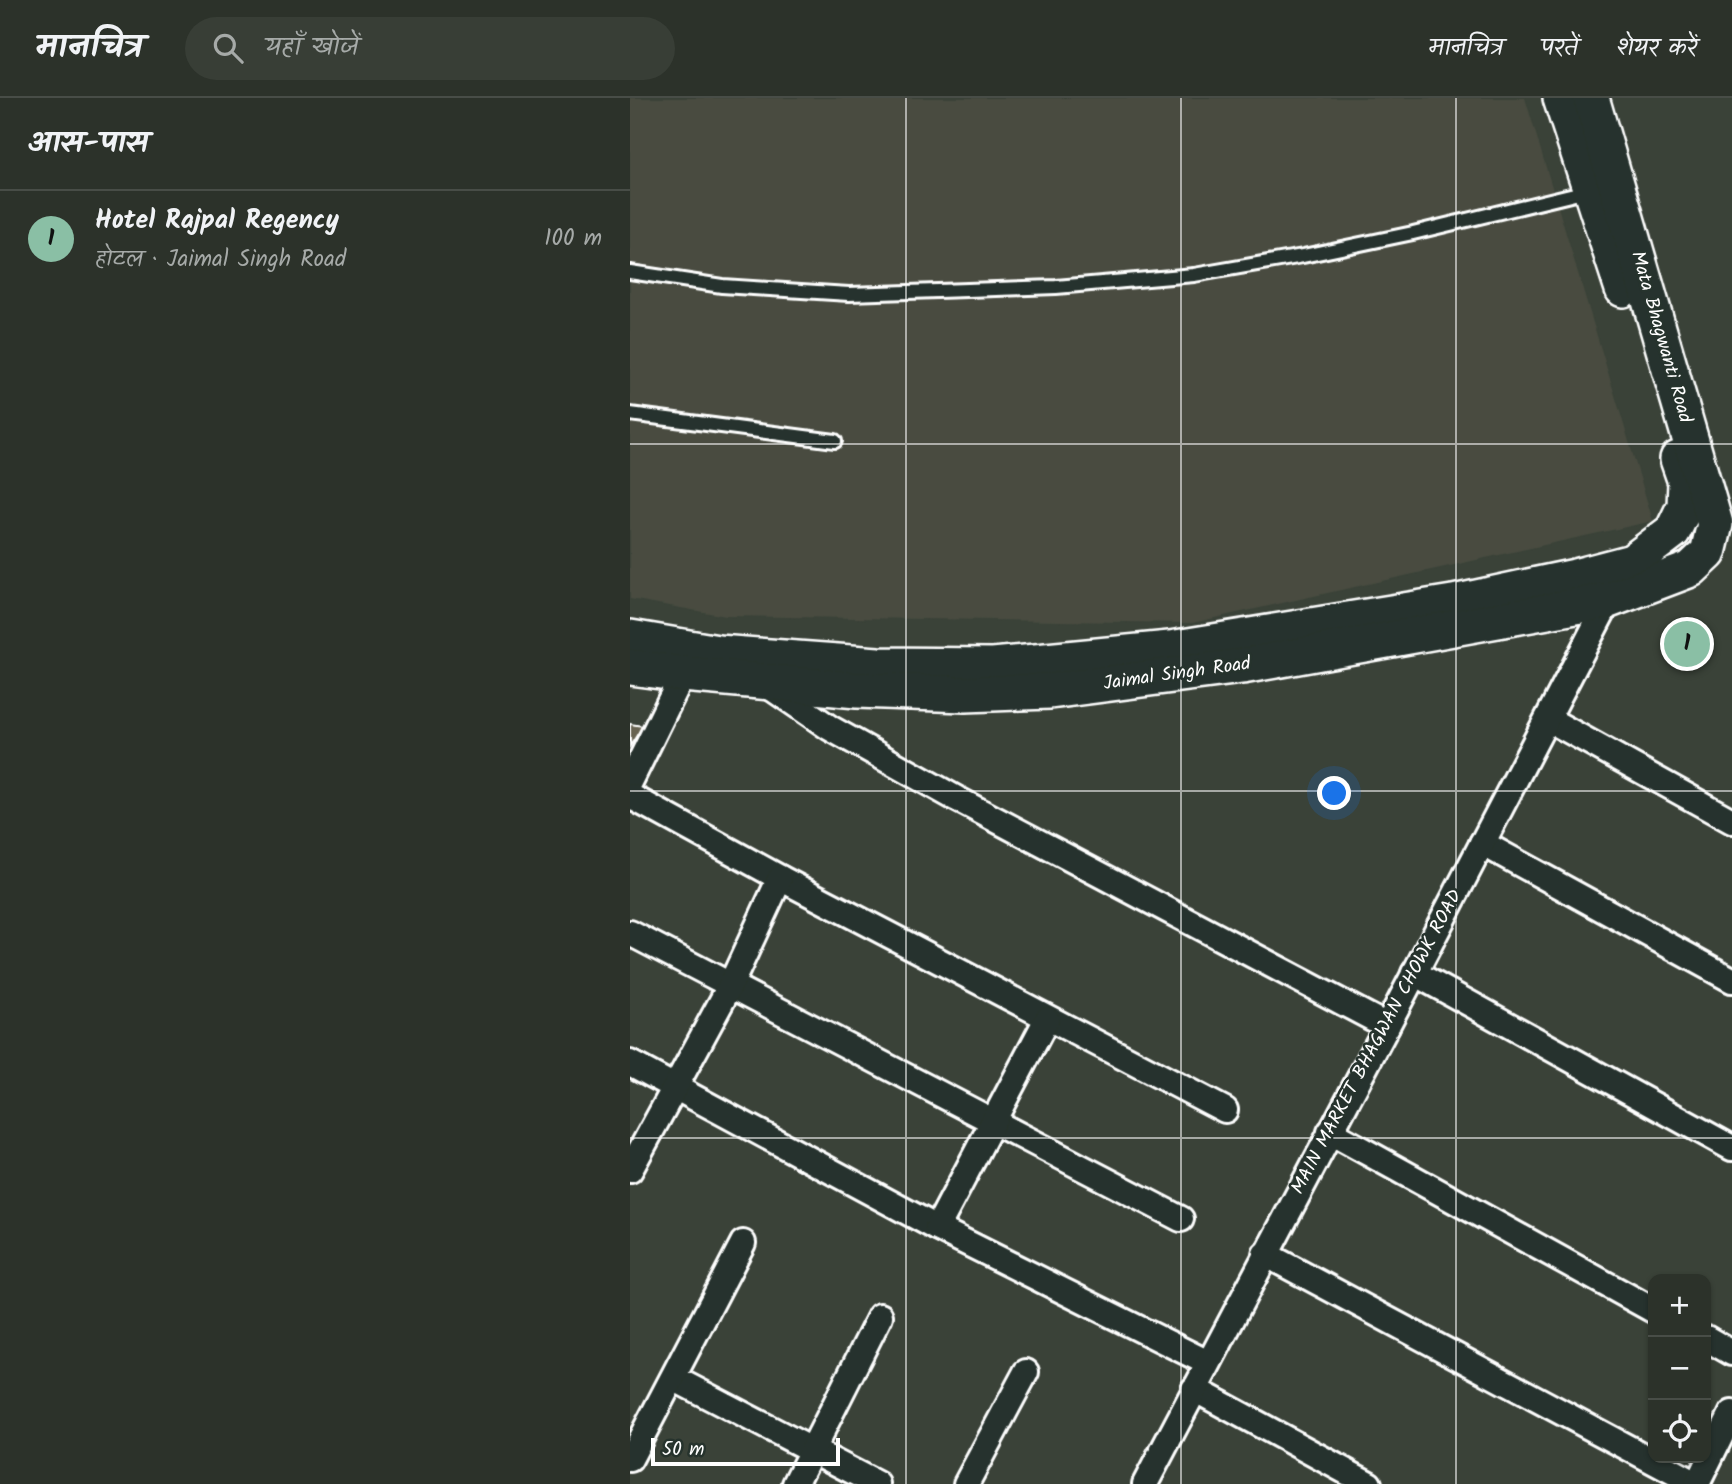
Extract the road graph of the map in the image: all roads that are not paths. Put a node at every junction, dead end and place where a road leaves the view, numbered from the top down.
1 (1561, 98) edge
2 (1591, 98) edge
3 (1591, 190) junction
4 (630, 272) edge
5 (630, 414) edge
6 (835, 440) dead end
7 (1720, 555) edge
8 (1609, 600) junction
9 (630, 638) edge
10 (630, 667) edge
11 (683, 674) junction
12 (760, 680) junction
13 (1548, 719) junction
14 (630, 782) edge
15 (630, 796) edge
16 (1732, 821) edge
17 (1482, 843) junction
18 (780, 878) junction
19 (630, 933) edge
20 (1414, 973) junction
21 (1732, 980) edge
22 (730, 986) junction
23 (1048, 1019) junction
24 (1387, 1026) junction
25 (630, 1063) edge
26 (675, 1087) junction
27 (1225, 1110) dead end
28 (993, 1123) junction
29 (1329, 1132) junction
30 (1732, 1147) edge
31 (630, 1170) edge
32 (1181, 1219) dead end
33 (937, 1228) junction
34 (743, 1243) dead end
35 (1265, 1254) junction
36 (1648, 1307) edge
37 (880, 1316) dead end
38 (1711, 1341) edge
39 (1732, 1353) edge
40 (1208, 1363) junction
41 (1026, 1372) dead end
42 (673, 1378) junction
43 (1194, 1390) junction
44 (1732, 1413) edge
45 (1726, 1441) edge
46 (812, 1451) junction
47 (630, 1460) edge
48 (794, 1484) edge
49 (877, 1484) edge
50 (966, 1484) edge
51 (1145, 1484) edge
52 (1369, 1484) edge
53 (1696, 1484) edge

1 - 3 street
2 - 7 street, Mata Bhagwanti Road
3 - 4 lane
3 - 9 street
5 - 6 lane
7 - 8 street, Jaimal Singh Road
8 - 12 street, Jaimal Singh Road
8 - 13 street, MAIN MARKET BHAGWAN CHOWK ROAD
10 - 11 street, Jaimal Singh Road
11 - 12 street, Jaimal Singh Road
11 - 14 street
12 - 24 street
13 - 16 street
13 - 17 street, MAIN MARKET BHAGWAN CHOWK ROAD
15 - 18 street
17 - 20 street, MAIN MARKET BHAGWAN CHOWK ROAD
17 - 21 street
18 - 22 street
18 - 23 street
19 - 22 street
20 - 24 street, MAIN MARKET BHAGWAN CHOWK ROAD
20 - 30 street
22 - 26 street
22 - 28 street
23 - 27 street
23 - 28 street
24 - 29 street, MAIN MARKET BHAGWAN CHOWK ROAD
25 - 26 street
26 - 31 street
26 - 33 street
28 - 32 street
28 - 33 street
29 - 35 street, MAIN MARKET BHAGWAN CHOWK ROAD
29 - 36 street
33 - 40 street
34 - 42 street
35 - 40 street, MAIN MARKET BHAGWAN CHOWK ROAD
35 - 53 street
37 - 46 street
38 - 39 street
40 - 43 street, MAIN MARKET BHAGWAN CHOWK ROAD
41 - 50 street
42 - 46 street
42 - 47 street
43 - 51 street, MAIN MARKET BHAGWAN CHOWK ROAD
43 - 52 street
44 - 45 street
45 - 53 street
46 - 48 street
46 - 49 street

